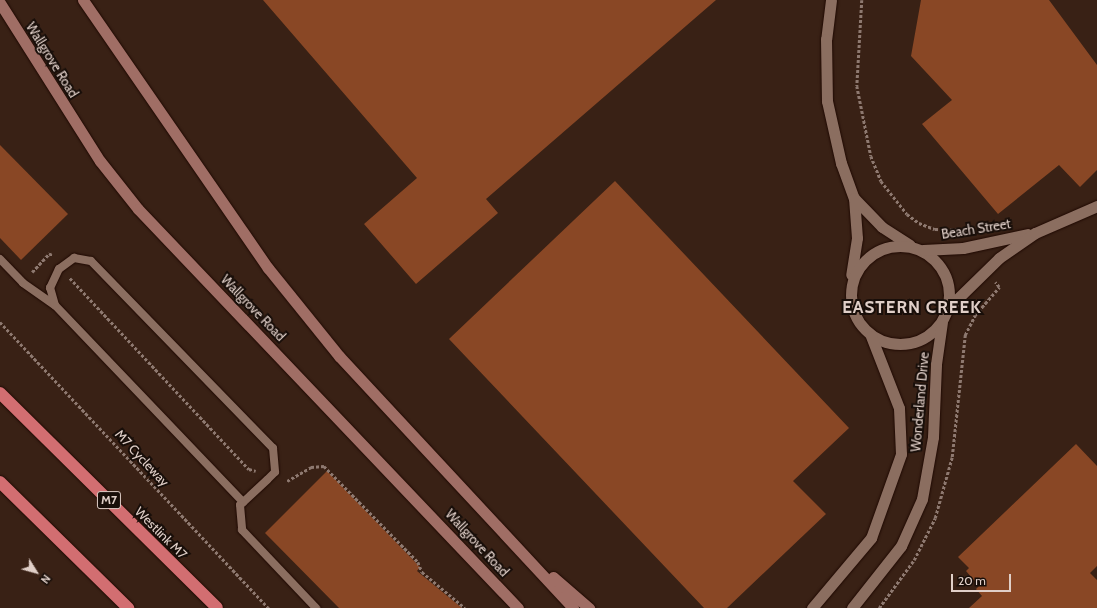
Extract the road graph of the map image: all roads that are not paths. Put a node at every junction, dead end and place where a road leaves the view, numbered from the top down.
1 (83, 0) edge
2 (831, 0) edge
3 (0, 3) edge
4 (854, 198) junction
5 (1097, 206) edge
6 (1034, 233) junction
7 (918, 249) junction
8 (0, 259) edge
9 (850, 293) junction
10 (55, 305) junction
11 (948, 308) junction
12 (942, 321) junction
13 (871, 336) junction
14 (0, 393) edge
15 (0, 482) edge
16 (243, 502) junction
17 (513, 543) junction
18 (128, 608) edge
19 (217, 608) edge
20 (316, 608) edge
21 (518, 608) edge
22 (573, 608) edge
23 (589, 608) edge
24 (812, 608) edge
25 (852, 608) edge

1 - 17 main road, Wallgrove Road
2 - 4 street
3 - 21 main road, Wallgrove Road
4 - 7 street
4 - 9 street
5 - 6 street, Beach Street
6 - 7 street, Beach Street
6 - 11 street, Beach Street
7 - 9 street
7 - 11 street
8 - 10 lane
9 - 13 street
10 - 16 lane
10 - 16 lane
11 - 12 street
12 - 13 street
12 - 25 street, Wonderland Drive
13 - 24 street, Wonderland Drive
14 - 19 highway, Westlink M7 / M7
15 - 18 highway
16 - 20 lane
17 - 22 main road, Wallgrove Road
17 - 23 main road

